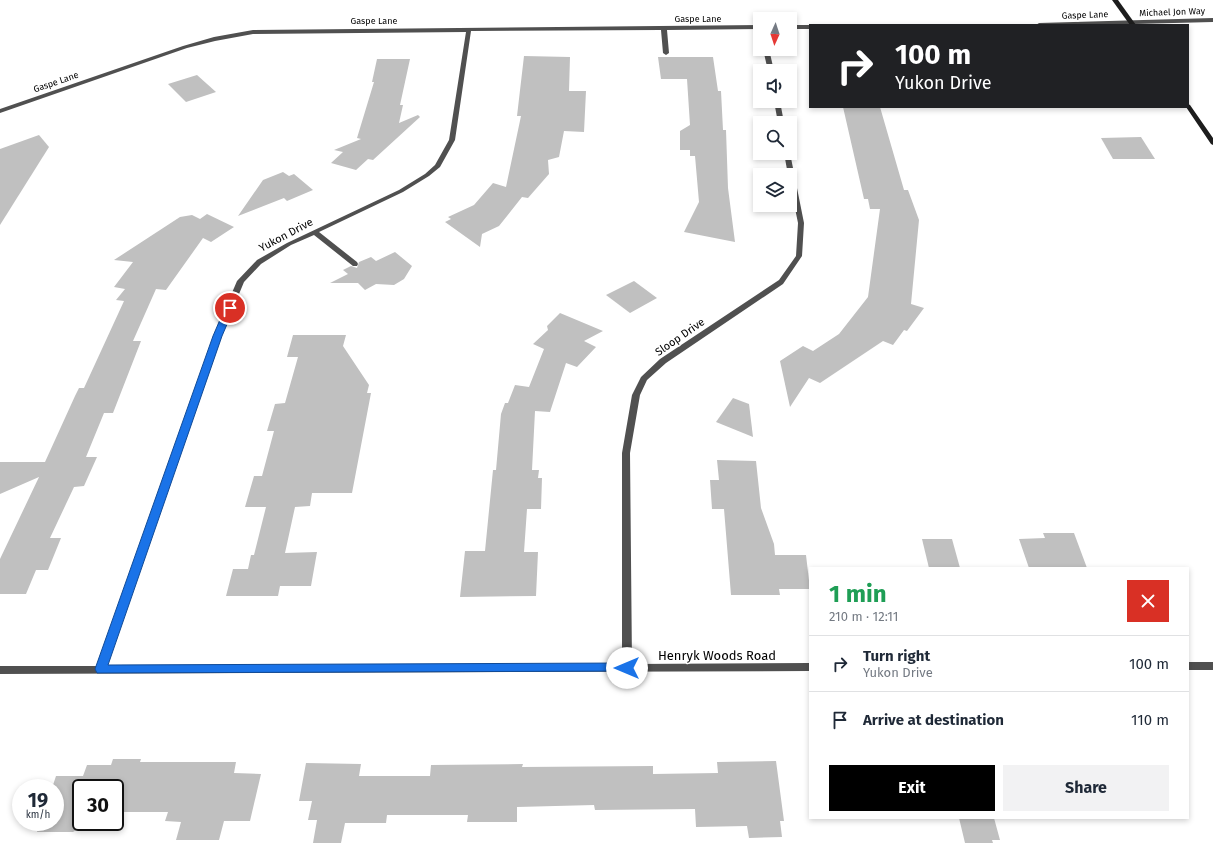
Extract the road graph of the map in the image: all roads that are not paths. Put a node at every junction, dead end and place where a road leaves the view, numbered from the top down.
1 (1115, 0) edge
2 (1213, 20) edge
3 (1132, 24) edge
4 (753, 27) edge
5 (797, 27) edge
6 (809, 27) edge
7 (664, 28) junction
8 (469, 30) junction
9 (666, 54) dead end
10 (1189, 107) edge
11 (0, 111) edge
12 (1213, 143) edge
13 (788, 160) edge
14 (315, 232) junction
15 (355, 264) dead end
16 (1189, 666) edge
17 (1213, 666) edge
18 (809, 667) edge
19 (627, 668) junction
20 (101, 669) junction
21 (0, 670) edge

1 - 3 street
2 - 3 street, Michael Jon Way
4 - 7 street, Gaspe Lane
5 - 6 street
7 - 8 street, Gaspe Lane
7 - 9 street
8 - 11 street, Gaspe Lane
8 - 14 street, Yukon Drive
10 - 12 street
13 - 19 street, Sloop Drive
14 - 15 street
14 - 20 street, Yukon Drive
16 - 17 street
18 - 19 street, Henryk Woods Road
19 - 20 street, Henryk Woods Road
20 - 21 street, Henryk Woods Road

